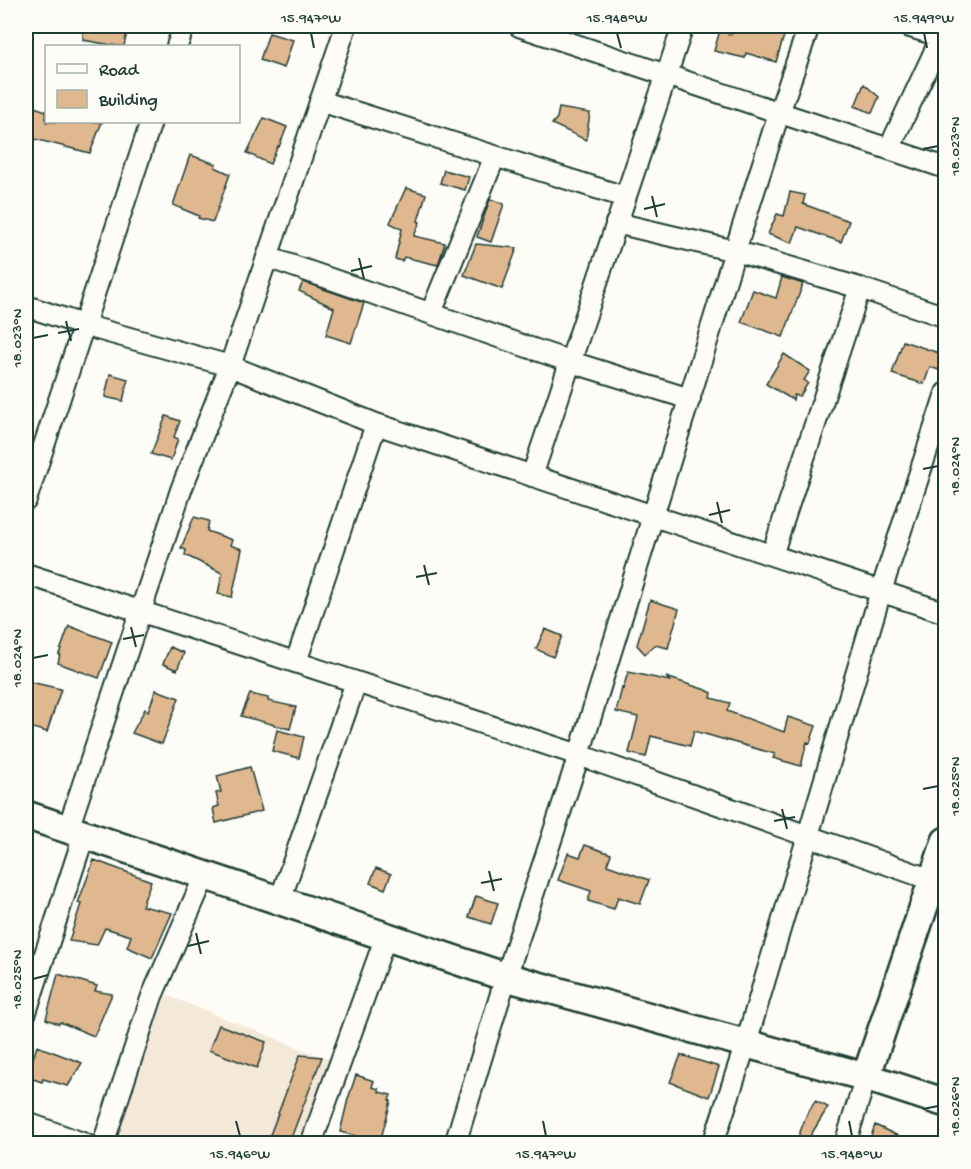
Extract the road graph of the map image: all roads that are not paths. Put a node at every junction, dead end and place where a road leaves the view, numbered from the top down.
1 (184, 26) edge
2 (346, 26) edge
3 (519, 26) edge
4 (683, 26) edge
5 (808, 26) edge
6 (907, 26) edge
7 (944, 34) edge
8 (177, 45) edge
9 (666, 75) junction
10 (320, 101) junction
11 (779, 113) junction
12 (151, 123) edge
13 (889, 149) junction
14 (495, 156) junction
15 (945, 168) edge
16 (625, 197) junction
17 (616, 223) junction
18 (735, 251) junction
19 (267, 257) junction
20 (860, 288) junction
21 (26, 306) edge
22 (431, 313) junction
23 (945, 317) edge
24 (83, 325) junction
25 (571, 362) junction
26 (230, 366) junction
27 (945, 393) edge
28 (690, 399) junction
29 (376, 424) junction
30 (32, 456) edge
31 (532, 476) junction
32 (26, 500) edge
33 (654, 516) junction
34 (772, 555) junction
35 (26, 574) edge
36 (881, 591) junction
37 (141, 611) junction
38 (945, 612) edge
39 (296, 662) junction
40 (356, 682) junction
41 (579, 755) junction
42 (26, 815) edge
43 (76, 832) junction
44 (807, 836) junction
45 (945, 841) edge
46 (205, 875) junction
47 (939, 883) edge
48 (280, 900) junction
49 (386, 936) junction
50 (506, 976) junction
51 (26, 1012) edge
52 (746, 1043) junction
53 (866, 1077) junction
54 (945, 1103) edge
55 (26, 1121) edge
56 (85, 1143) edge
57 (103, 1143) edge
58 (311, 1143) edge
59 (455, 1143) edge
60 (713, 1143) edge
61 (845, 1143) edge

1 - 8 street
2 - 10 street
3 - 9 street
4 - 9 street
5 - 11 street
6 - 7 street
7 - 13 street
9 - 11 street
9 - 16 street
10 - 14 street
10 - 19 street
11 - 13 street
11 - 18 street
12 - 24 street
13 - 15 street
14 - 16 street
14 - 22 street
16 - 17 street
17 - 18 street
17 - 25 street
18 - 20 street
18 - 28 street
19 - 22 street
19 - 26 street
20 - 23 street
20 - 34 street
21 - 24 street
22 - 25 street
24 - 26 street
24 - 30 street
25 - 28 street
25 - 31 street
26 - 29 street
26 - 37 street
27 - 36 street
28 - 33 street
29 - 31 street
29 - 39 street
30 - 32 street
31 - 33 street
33 - 34 street
33 - 41 street
34 - 36 street
35 - 37 street
36 - 38 street
36 - 44 street
37 - 39 street
37 - 43 street
39 - 40 street
40 - 41 street
40 - 48 street
41 - 44 street
41 - 50 street
42 - 43 street
43 - 46 street
43 - 51 street
44 - 47 street
44 - 52 street
45 - 47 street
46 - 48 street
46 - 57 street
47 - 53 street
48 - 49 street
49 - 50 street
49 - 58 street
50 - 52 street
50 - 59 street
52 - 53 street
52 - 60 street
53 - 54 street
53 - 61 street
55 - 56 street

